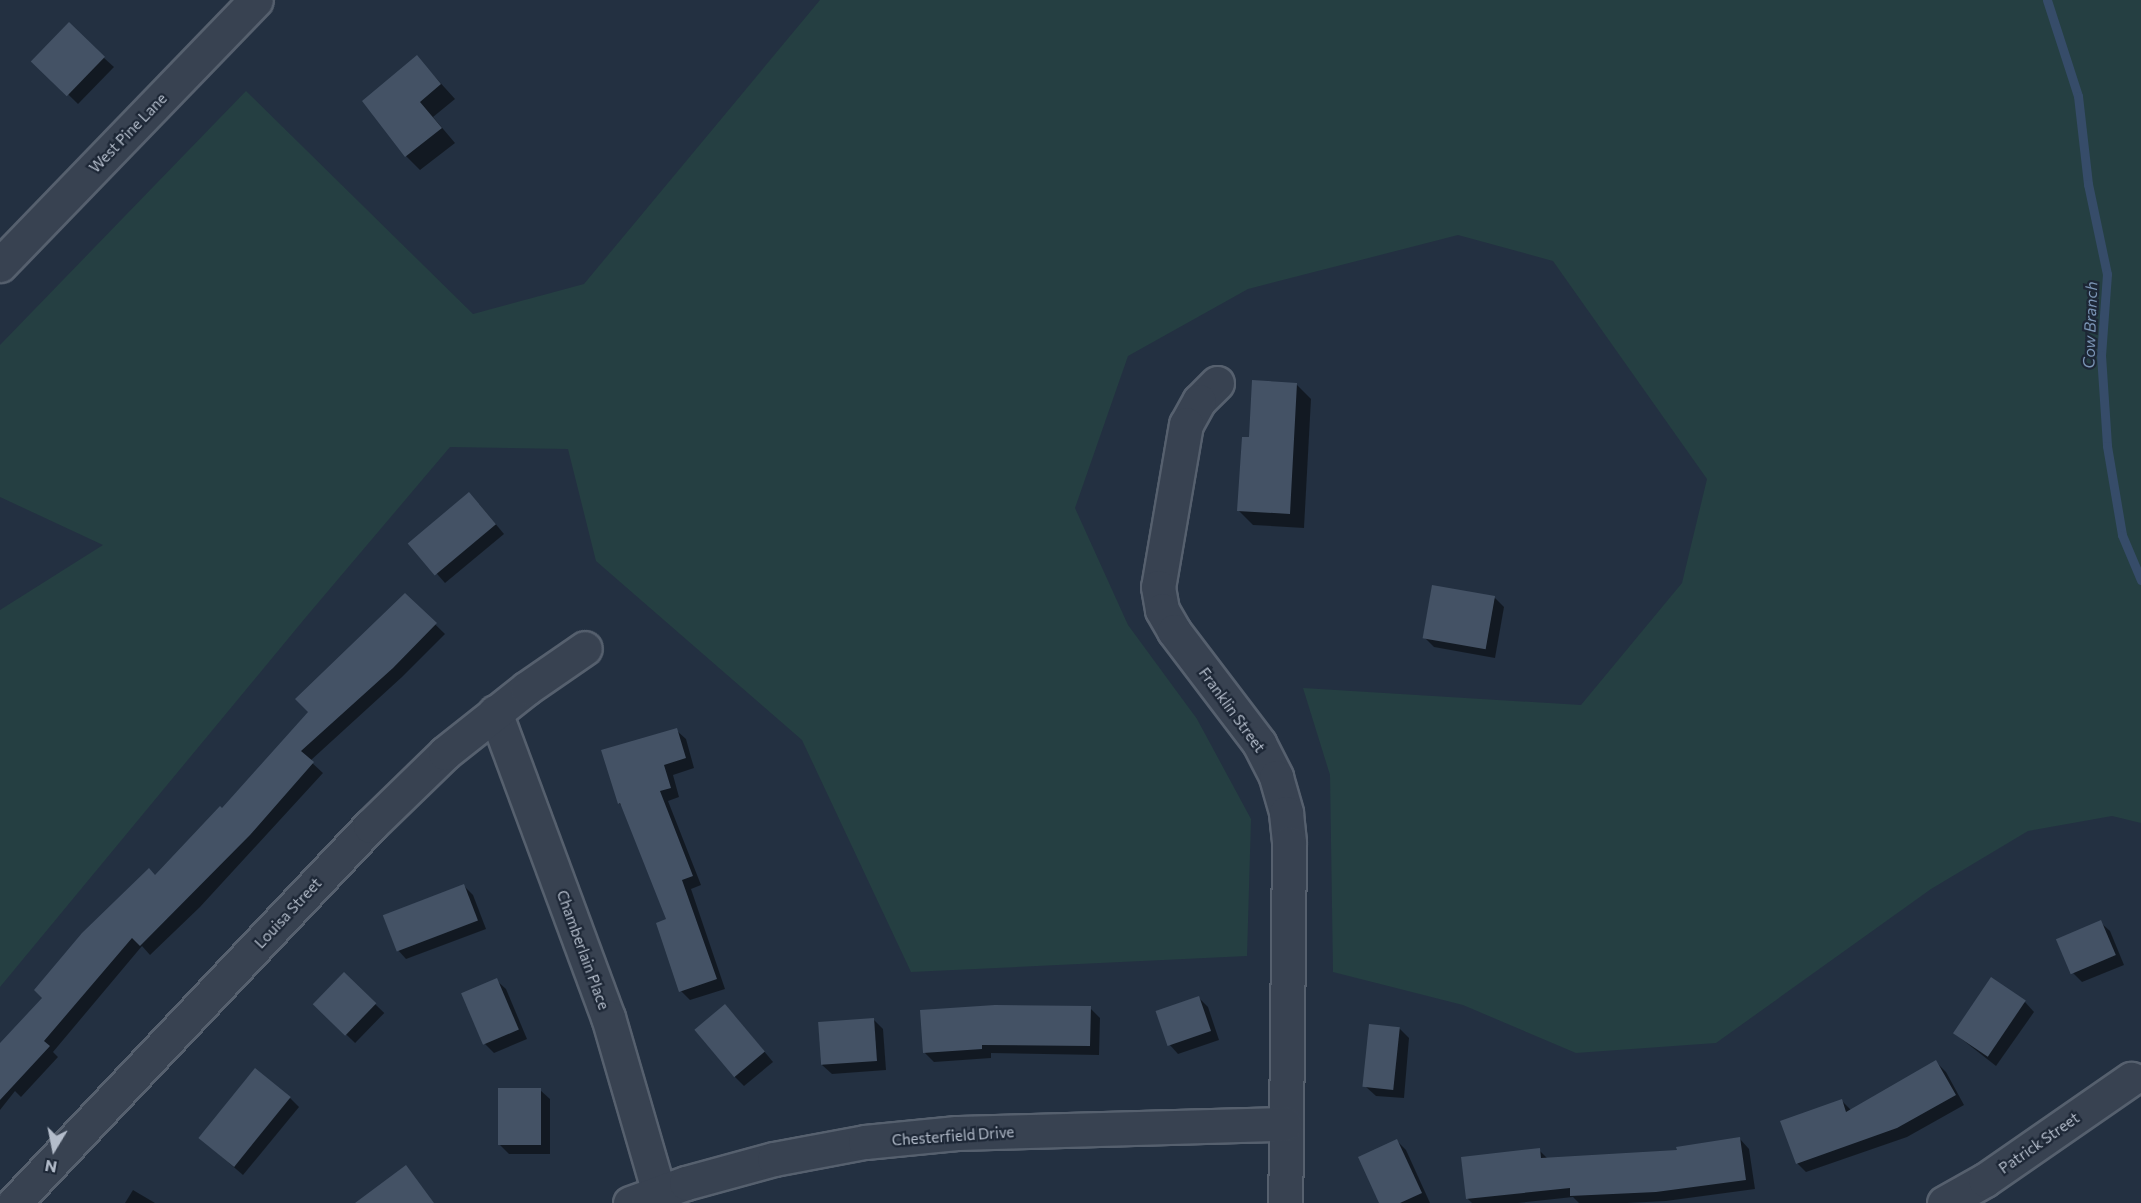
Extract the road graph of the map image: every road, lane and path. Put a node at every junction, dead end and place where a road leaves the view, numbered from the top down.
1 (256, 0) edge
2 (0, 265) edge
3 (1217, 383) dead end
4 (585, 648) dead end
5 (495, 712) junction
6 (2131, 1079) dead end
7 (1285, 1125) junction
8 (645, 1197) edge
9 (15, 1203) edge
10 (1285, 1203) edge
11 (1944, 1203) edge

1 - 2 street, West Pine Lane
3 - 7 street, Franklin Street
4 - 5 street, Louisa Street
5 - 8 street, Chamberlain Place
5 - 9 street, Louisa Street
6 - 11 street, Patrick Street
7 - 8 street, Chesterfield Drive
7 - 10 street, Franklin Street

